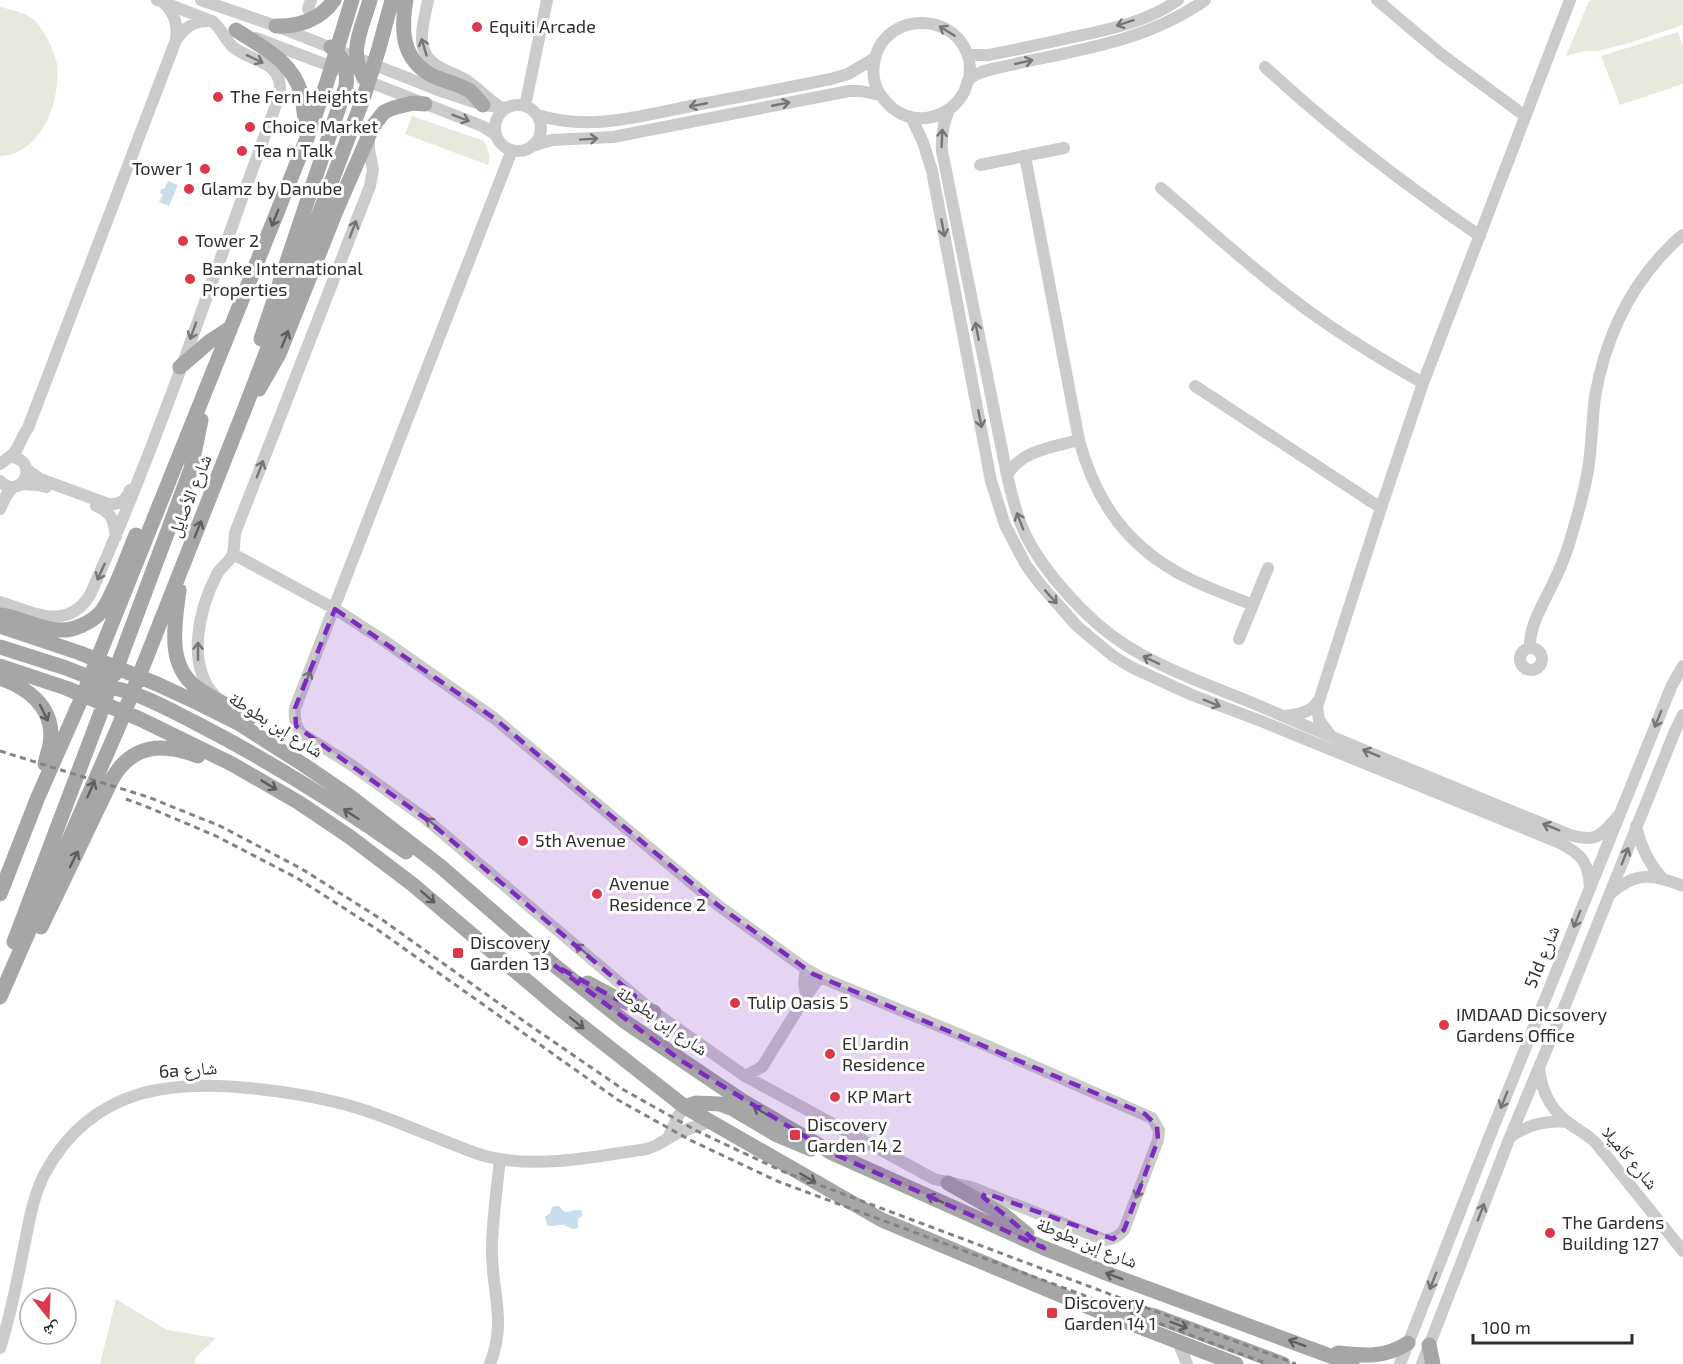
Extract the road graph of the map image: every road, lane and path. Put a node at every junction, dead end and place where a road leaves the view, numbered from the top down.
1 (334, 0) edge
2 (352, 0) edge
3 (370, 0) edge
4 (392, 0) edge
5 (406, 0) edge
6 (428, 0) edge
7 (548, 0) edge
8 (1178, 0) edge
9 (1205, 0) edge
10 (1377, 0) edge
11 (1570, 0) edge
12 (160, 1) edge
13 (206, 1) edge
14 (212, 21) junction
15 (276, 26) junction
16 (236, 30) junction
17 (176, 40) junction
18 (967, 53) junction
19 (874, 58) junction
20 (349, 63) junction
21 (1265, 67) dead end
22 (969, 80) junction
23 (368, 82) junction
24 (880, 95) junction
25 (425, 104) junction
26 (483, 105) junction
27 (525, 106) junction
28 (504, 108) junction
29 (950, 110) junction
30 (538, 116) junction
31 (1526, 116) junction
32 (911, 117) junction
33 (370, 135) junction
34 (496, 135) junction
35 (307, 138) junction
36 (532, 147) junction
37 (1064, 147) dead end
38 (512, 150) junction
39 (1025, 156) junction
40 (980, 165) dead end
41 (1161, 188) dead end
42 (1683, 235) edge
43 (1480, 236) junction
44 (230, 328) junction
45 (180, 368) junction
46 (1423, 383) junction
47 (1196, 386) dead end
48 (206, 391) junction
49 (250, 392) junction
50 (245, 408) junction
51 (28, 428) junction
52 (999, 440) junction
53 (1080, 440) junction
54 (1028, 454) junction
55 (147, 458) junction
56 (3, 461) edge
57 (176, 465) junction
58 (26, 467) junction
59 (1007, 475) junction
60 (0, 481) edge
61 (17, 485) junction
62 (1381, 508) junction
63 (0, 509) edge
64 (116, 538) junction
65 (233, 554) junction
66 (182, 568) junction
67 (1268, 568) dead end
68 (0, 602) edge
69 (1253, 605) junction
70 (335, 609) junction
71 (0, 615) edge
72 (0, 626) edge
73 (1239, 639) dead end
74 (0, 647) edge
75 (1530, 647) dead end
76 (82, 654) junction
77 (97, 660) junction
78 (119, 660) junction
79 (145, 661) junction
80 (0, 666) edge
81 (1683, 666) edge
82 (83, 674) junction
83 (139, 676) junction
84 (0, 678) edge
85 (110, 686) junction
86 (132, 694) junction
87 (1319, 700) junction
88 (148, 701) junction
89 (222, 702) junction
90 (78, 705) junction
91 (102, 711) junction
92 (124, 712) junction
93 (1683, 715) edge
94 (1282, 716) junction
95 (140, 719) junction
96 (1332, 737) junction
97 (232, 764) junction
98 (38, 797) junction
99 (1619, 815) junction
100 (1636, 826) junction
101 (1662, 878) junction
102 (1683, 886) edge
103 (1590, 888) junction
104 (0, 894) edge
105 (1609, 894) junction
106 (486, 905) junction
107 (554, 965) junction
108 (806, 969) junction
109 (820, 977) junction
110 (2, 993) edge
111 (806, 996) junction
112 (0, 1004) edge
113 (654, 1012) junction
114 (762, 1067) junction
115 (1539, 1068) junction
116 (745, 1076) junction
117 (766, 1089) junction
118 (685, 1107) junction
119 (710, 1122) junction
120 (1568, 1122) junction
121 (669, 1136) junction
122 (1510, 1137) junction
123 (832, 1153) junction
124 (500, 1159) junction
125 (948, 1183) junction
126 (1044, 1248) junction
127 (1683, 1251) edge
128 (1101, 1312) junction
129 (1178, 1341) junction
130 (1407, 1344) junction
131 (1428, 1345) junction
132 (0, 1348) edge
133 (1319, 1351) junction
134 (1214, 1361) edge
135 (489, 1364) edge
136 (1187, 1364) edge
137 (1236, 1364) edge
138 (1283, 1364) edge
139 (1352, 1364) edge
140 (1400, 1364) edge
141 (1422, 1364) edge
142 (1433, 1364) edge

1 - 15 main road
2 - 20 main road, شارع الأصايل
3 - 20 main road
4 - 20 main road, شارع الأصايل
5 - 26 main road
28 -> 6 street
7 - 27 street
8 -> 18 street
22 -> 9 street
10 - 31 street
11 - 31 street
12 - 14 street
12 - 17 street
13 - 15 street
14 - 16 street
14 - 17 street
14 -> 45 street
15 - 20 street
16 - 20 street
16 - 35 main road
17 - 51 street
18 -> 19 street
18 - 22 street
19 - 24 street
19 -> 30 street
20 - 23 main road, شارع الأصايل
20 - 23 street
20 - 26 street
20 - 35 main road, شارع الأصايل
20 - 49 main road
21 - 43 street
22 - 29 street
23 - 25 street
23 - 49 main road, شارع الأصايل
24 - 32 street
36 -> 24 street
25 - 33 main road
25 -> 34 street
26 - 28 street
27 - 28 street
27 - 30 street
28 - 34 street
29 - 32 street
52 -> 29 street
30 - 36 street
31 - 43 street
32 -> 103 street
50 -> 33 main road
65 -> 33 street
34 - 38 street
35 -> 44 main road, شارع الأصايل
36 - 38 street
37 - 39 street
38 - 70 street
39 - 40 street
39 - 53 street
41 - 46 street
42 - 75 street
43 - 46 street
44 - 45 main road
44 - 48 main road, شارع الأصايل
45 - 55 street
46 - 62 street
47 - 62 street
48 - 57 main road, شارع الأصايل
48 - 78 main road
49 - 50 main road, شارع الأصايل
66 -> 50 main road, شارع الأصايل
51 - 56 street
51 - 58 street
52 - 54 street
52 - 59 street
53 - 54 street
53 - 69 street
54 - 59 street
55 - 58 street
55 - 64 street
56 - 58 street
57 - 71 main road
57 - 77 main road, شارع الأصايل
58 - 61 street
94 -> 59 street
60 - 61 street
61 - 63 street
61 - 64 street
62 - 87 street
64 -> 68 street
65 - 70 street
89 -> 65 street
66 - 79 main road, شارع الأصايل
66 - 89 main road
67 - 69 street
69 - 73 street
70 - 108 street
113 -> 70 street
72 - 76 main road, شارع إبن بطوطة
74 - 82 main road
76 - 77 main road, شارع إبن بطوطة
76 - 82 main road
77 - 78 main road, شارع إبن بطوطة
77 - 82 main road, شارع الأصايل
77 - 85 main road
78 - 79 main road
78 - 83 main road, شارع إبن بطوطة
78 - 85 main road
79 - 83 main road, شارع الأصايل
80 - 90 main road
81 -> 99 street, 51d شارع
82 - 85 main road
82 - 90 main road, شارع الأصايل
83 - 85 main road
83 - 86 main road, شارع الأصايل
83 - 106 main road, شارع إبن بطوطة
84 -> 98 main road
85 - 86 main road
85 - 90 main road
85 - 91 main road
85 - 92 main road
86 - 88 main road
86 - 92 main road, شارع الأصايل
87 - 94 street
87 - 96 street
88 - 95 main road
106 -> 88 main road
89 - 106 main road
90 - 91 main road
90 - 98 main road, شارع الأصايل
91 - 92 main road
91 - 110 main road
92 - 95 main road
110 -> 92 main road, شارع الأصايل
93 - 100 street
94 - 96 street
95 - 97 main road
99 -> 96 street
112 -> 97 main road
97 -> 118 main road
98 - 104 main road, شارع الأصايل
99 - 103 street, 51d شارع
100 - 101 street
105 -> 100 street
101 - 102 street
101 - 105 street
103 -> 130 street, 51d شارع
105 - 115 street
106 - 107 main road, شارع إبن بطوطة
107 - 113 main road
123 -> 107 main road, شارع إبن بطوطة
108 - 109 street
108 - 111 street
109 - 111 street
109 -> 125 street
111 - 114 street
113 - 116 street
114 - 116 street
114 - 117 street
115 - 120 street, شارع كاميلا
115 - 122 street
116 - 117 street
117 - 125 street
118 - 119 main road
118 - 121 street
118 - 123 main road
119 - 121 street, 6a شارع
119 -> 128 main road
120 - 122 street
120 - 127 street, شارع كاميلا
121 - 124 street, 6a شارع
131 -> 122 street
126 -> 123 main road, شارع إبن بطوطة
124 - 132 street, 6a شارع
124 - 135 street
125 - 126 main road
133 -> 126 main road, شارع إبن بطوطة
128 - 129 main road
128 -> 138 main road
129 - 134 main road
129 - 136 street
130 - 133 main road
130 - 140 street, 51d شارع
131 - 141 street
131 - 142 main road
133 - 139 main road, شارع إبن بطوطة
134 - 137 main road

